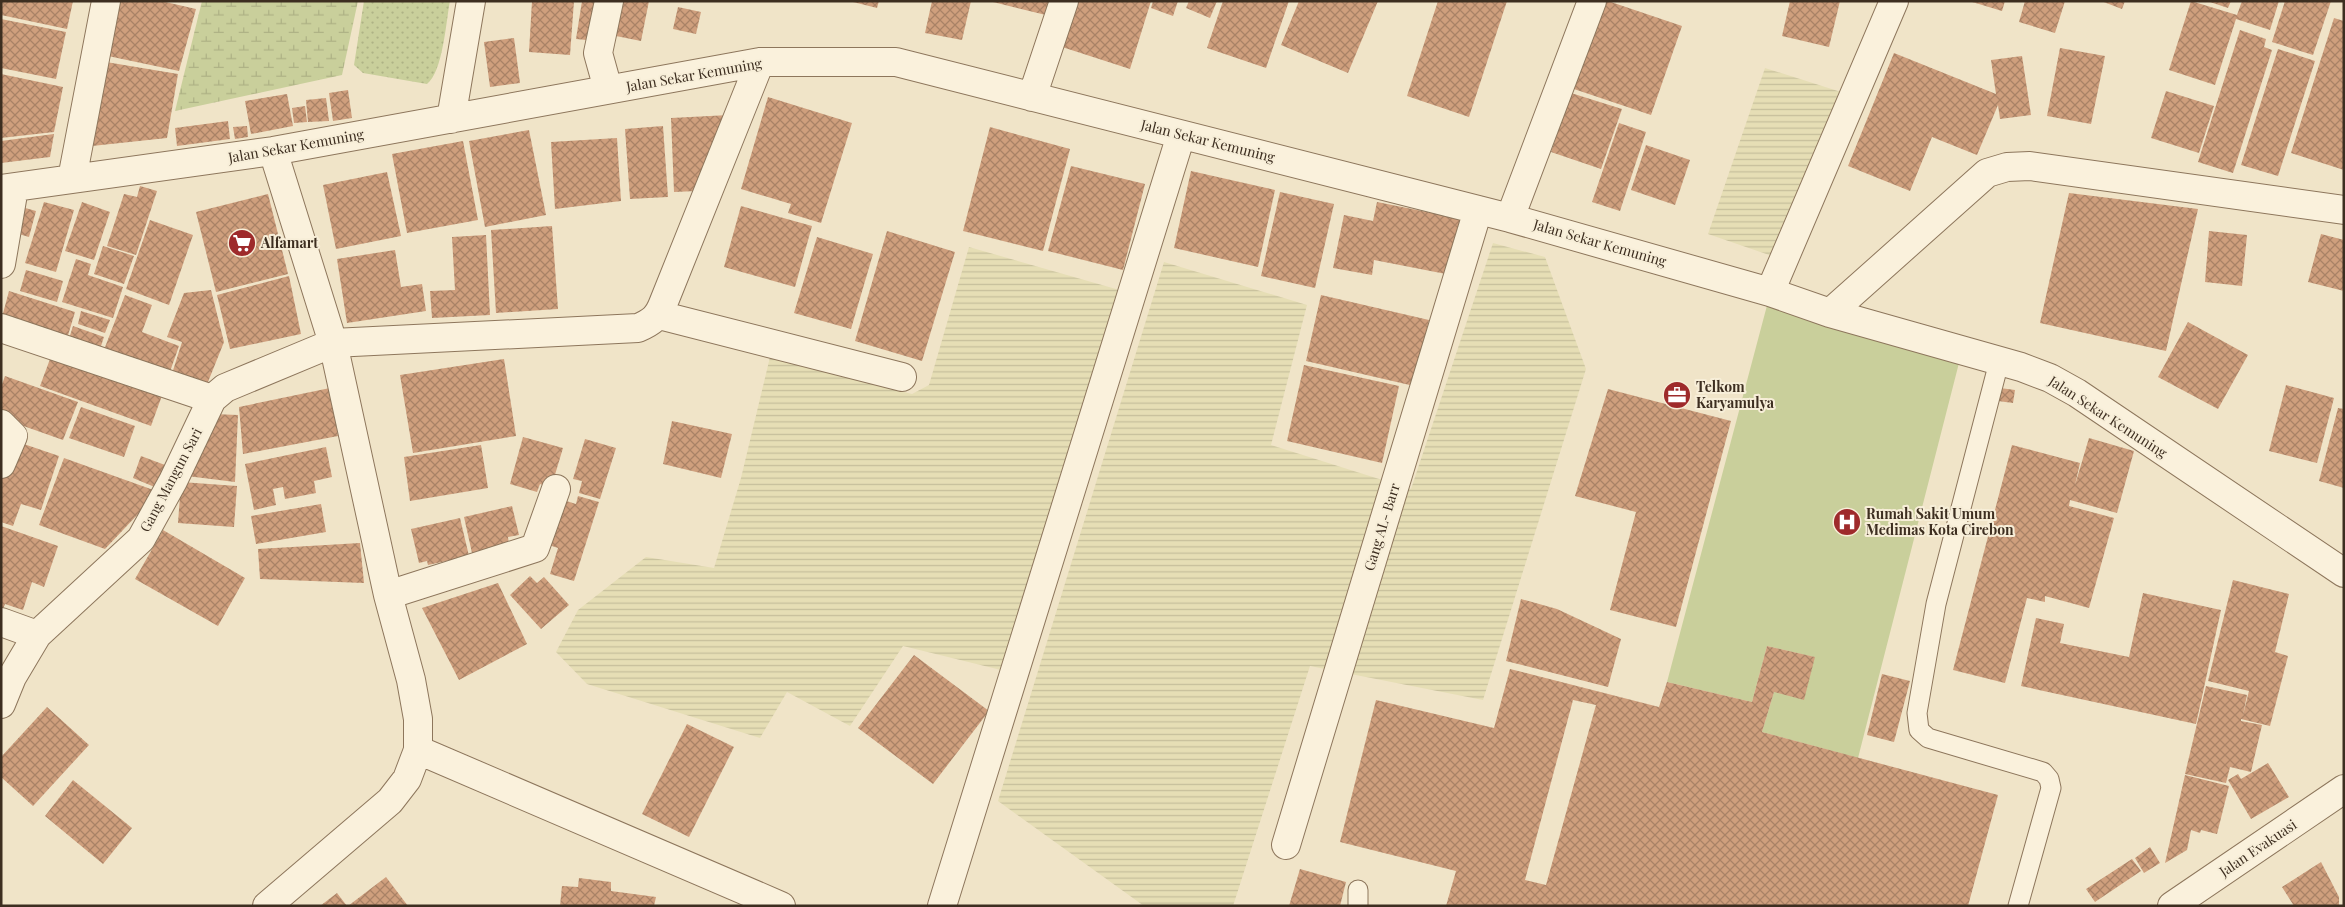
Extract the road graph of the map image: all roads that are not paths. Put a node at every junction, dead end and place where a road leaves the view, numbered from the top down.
1 (106, 1) edge
2 (471, 1) edge
3 (609, 1) edge
4 (1064, 1) edge
5 (1592, 1) edge
6 (1894, 1) edge
7 (760, 62) junction
8 (608, 90) junction
9 (1032, 97) junction
10 (451, 119) junction
11 (1181, 135) junction
12 (273, 151) junction
13 (72, 179) junction
14 (8, 188) edge
15 (1478, 210) junction
16 (2344, 210) edge
17 (1510, 218) junction
18 (1, 264) edge
19 (1770, 292) junction
20 (1830, 313) junction
21 (658, 316) junction
22 (1, 328) edge
23 (333, 343) junction
24 (1999, 362) junction
25 (902, 377) dead end
26 (212, 399) junction
27 (1, 424) edge
28 (1, 464) edge
29 (556, 488) dead end
30 (2344, 573) edge
31 (388, 595) junction
32 (1, 622) edge
33 (38, 635) junction
34 (1, 704) edge
35 (418, 750) junction
36 (2344, 789) edge
37 (1286, 845) dead end
38 (267, 906) edge
39 (781, 906) edge
40 (942, 906) edge
41 (2018, 906) edge
42 (2172, 906) edge

1 - 13 street
2 - 10 street
3 - 8 street
4 - 9 street
5 - 17 street
6 - 19 street
7 - 8 street, Jalan Sekar Kemuning
7 - 9 street, Jalan Sekar Kemuning
7 - 21 street
8 - 10 street, Jalan Sekar Kemuning
9 - 11 street, Jalan Sekar Kemuning
10 - 12 street, Jalan Sekar Kemuning
11 - 15 street, Jalan Sekar Kemuning
11 - 40 street
12 - 13 street, Jalan Sekar Kemuning
12 - 23 street
13 - 14 street, Jalan Sekar Kemuning
14 - 18 street
15 - 17 street, Jalan Sekar Kemuning
15 - 37 street, Gang AL- Barr
16 - 20 street
17 - 19 street, Jalan Sekar Kemuning
19 - 20 street, Jalan Sekar Kemuning
20 - 24 street, Jalan Sekar Kemuning
21 - 23 street, Gang Mangun Sari
21 - 25 street
22 - 26 street
23 - 26 street, Gang Mangun Sari
23 - 31 street
24 - 30 street, Jalan Sekar Kemuning
24 - 41 lane
26 - 33 street, Gang Mangun Sari
27 - 28 street
29 - 31 street
31 - 35 street
32 - 33 street
33 - 34 street, Gang Mangun Sari
35 - 38 street
35 - 39 street
36 - 42 street, Jalan Evakuasi

